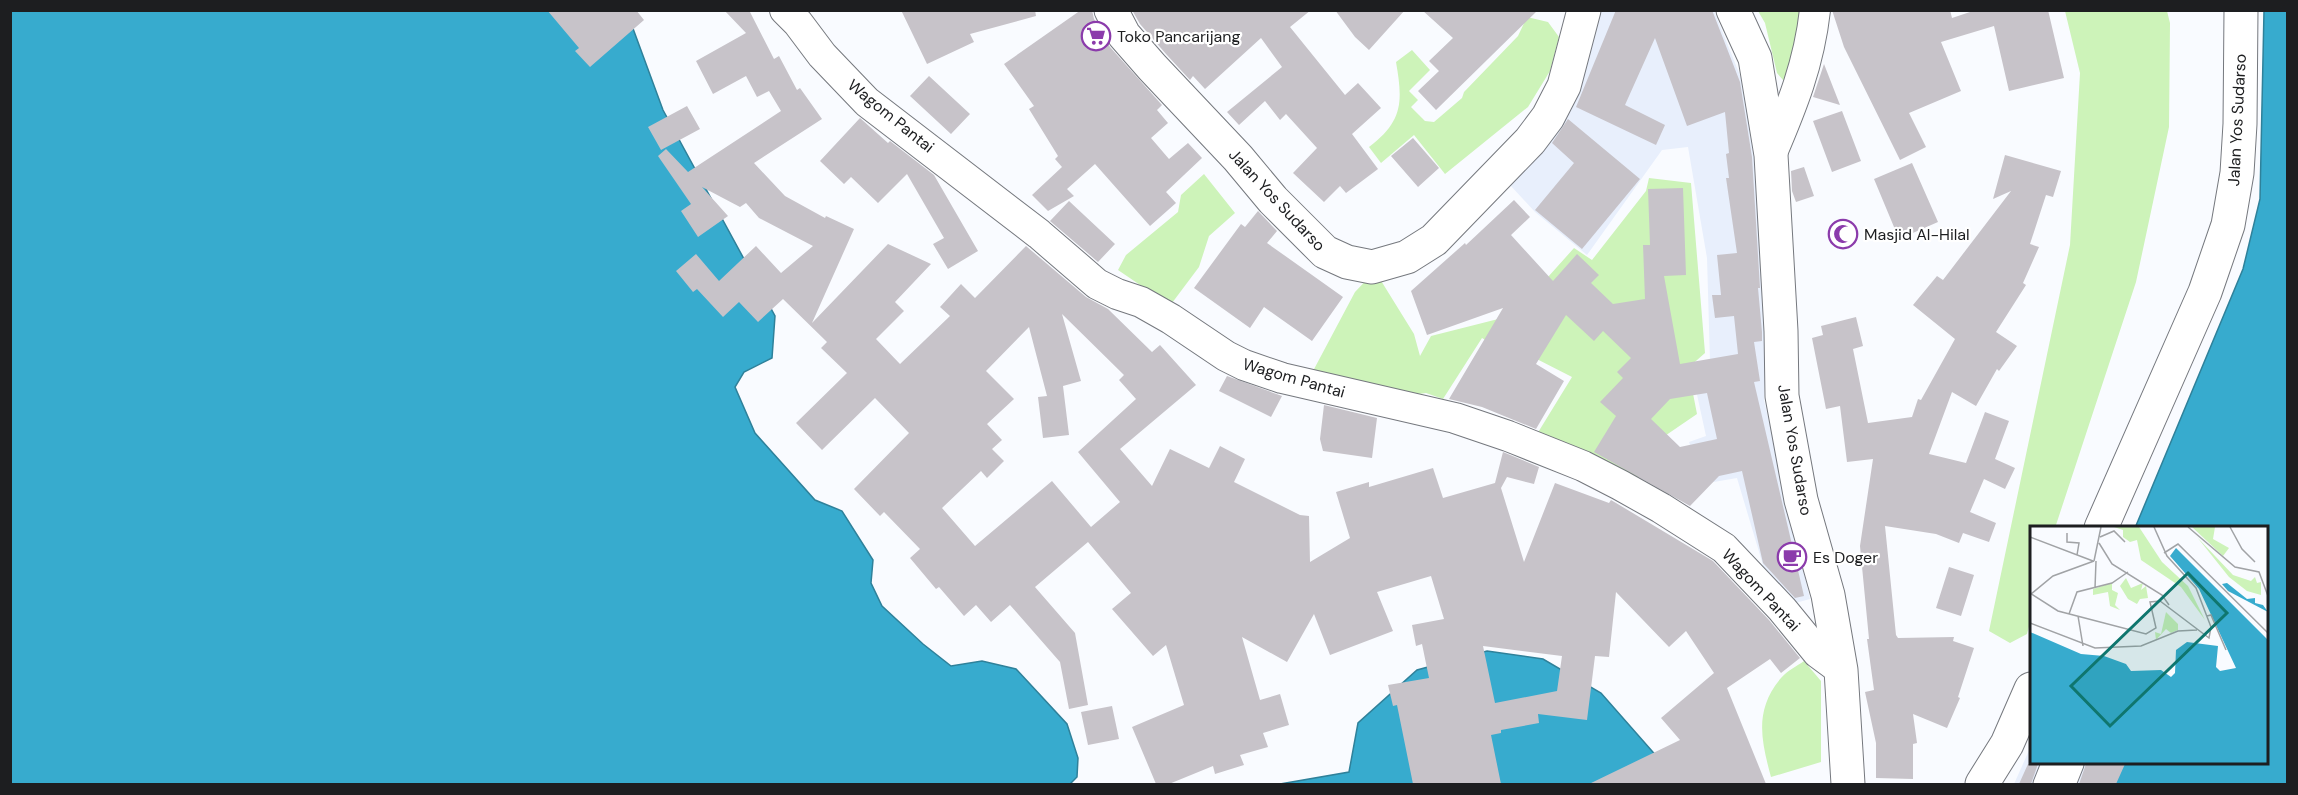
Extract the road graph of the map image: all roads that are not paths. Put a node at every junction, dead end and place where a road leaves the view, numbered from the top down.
1 (785, 10) edge
2 (1111, 10) edge
3 (1584, 10) edge
4 (1733, 10) edge
5 (1815, 10) edge
6 (2241, 10) edge
7 (1771, 155) junction
8 (2102, 526) edge
9 (1841, 670) junction
10 (2030, 691) edge
11 (2052, 765) edge
12 (2073, 765) edge
13 (1848, 784) edge
14 (1982, 784) edge
15 (2044, 784) edge
16 (2066, 784) edge

1 - 9 street, Wagom Pantai
2 - 3 main road, Jalan Yos Sudarso
4 - 7 main road, Jalan Yos Sudarso
5 - 7 street
6 - 8 main road, Jalan Yos Sudarso
7 - 9 main road, Jalan Yos Sudarso
9 - 13 main road, Jalan Yos Sudarso
10 - 14 main road
11 - 15 street
12 - 16 street

